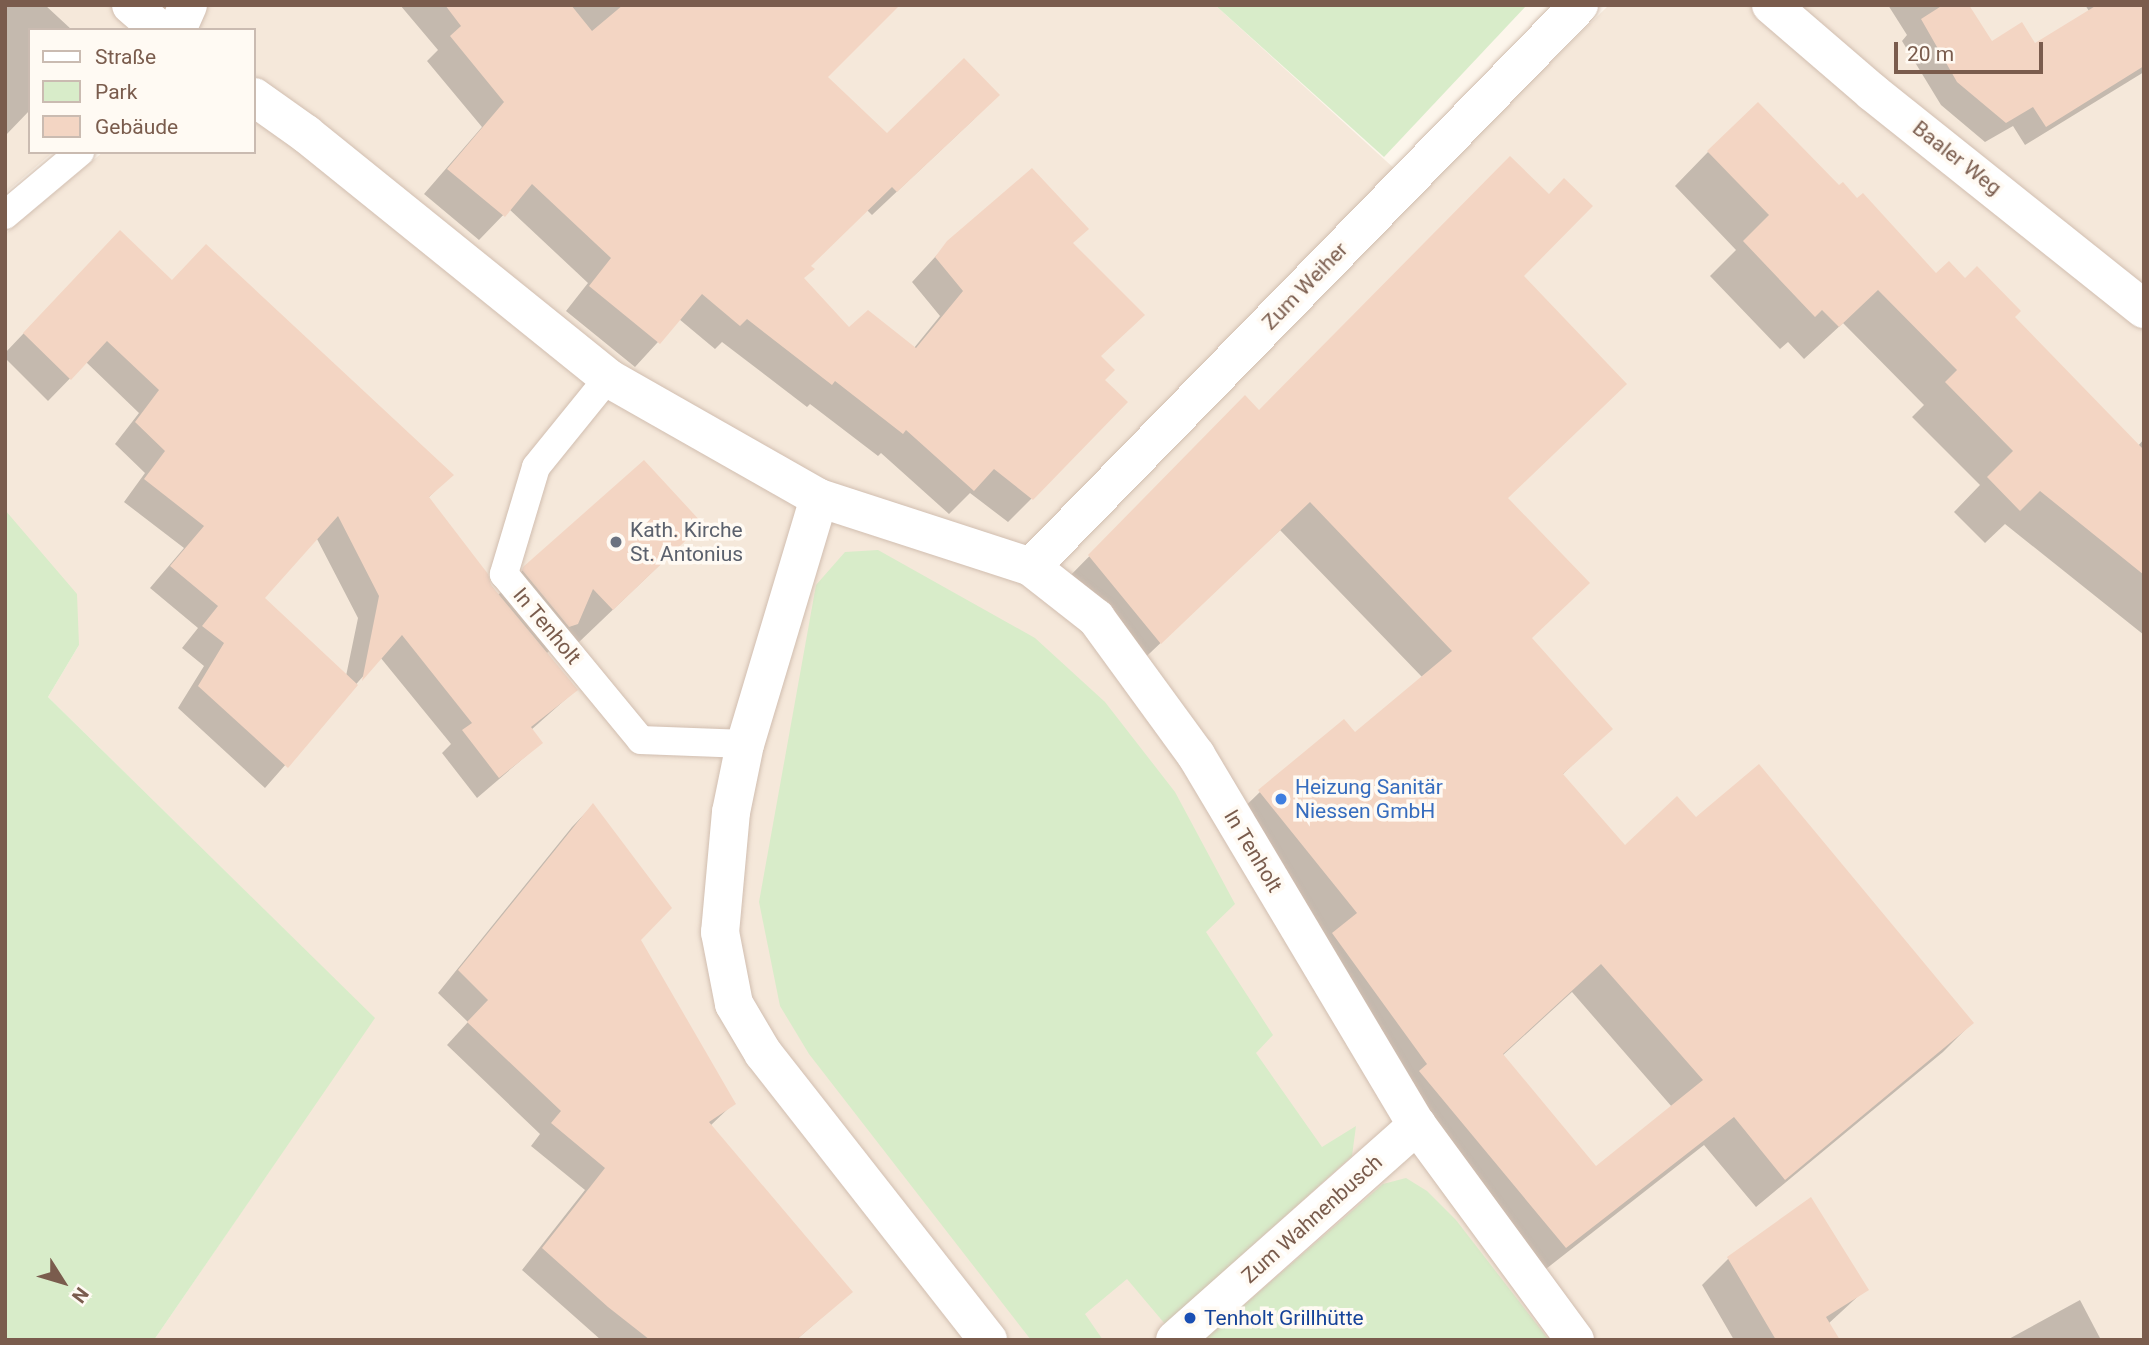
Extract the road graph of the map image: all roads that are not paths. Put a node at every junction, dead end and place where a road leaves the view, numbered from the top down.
1 (131, 5) edge
2 (188, 5) edge
3 (1580, 5) edge
4 (1771, 5) edge
5 (158, 28) edge
6 (178, 28) edge
7 (256, 98) edge
8 (78, 154) edge
9 (5, 215) edge
10 (2144, 309) edge
11 (608, 378) junction
12 (819, 498) junction
13 (1031, 566) junction
14 (745, 744) junction
15 (1417, 1125) junction
16 (988, 1340) edge
17 (1175, 1340) edge
18 (1575, 1340) edge

1 - 5 street
2 - 6 street
3 - 13 street, Zum Weiher
4 - 10 street, Baaler Weg
7 - 11 street, In Tenholt
8 - 9 lane
11 - 12 street, In Tenholt
11 - 14 lane, In Tenholt
12 - 13 street, In Tenholt
12 - 14 street
13 - 15 street, In Tenholt
14 - 16 street
15 - 17 street, Zum Wahnenbusch
15 - 18 street, In Tenholt

